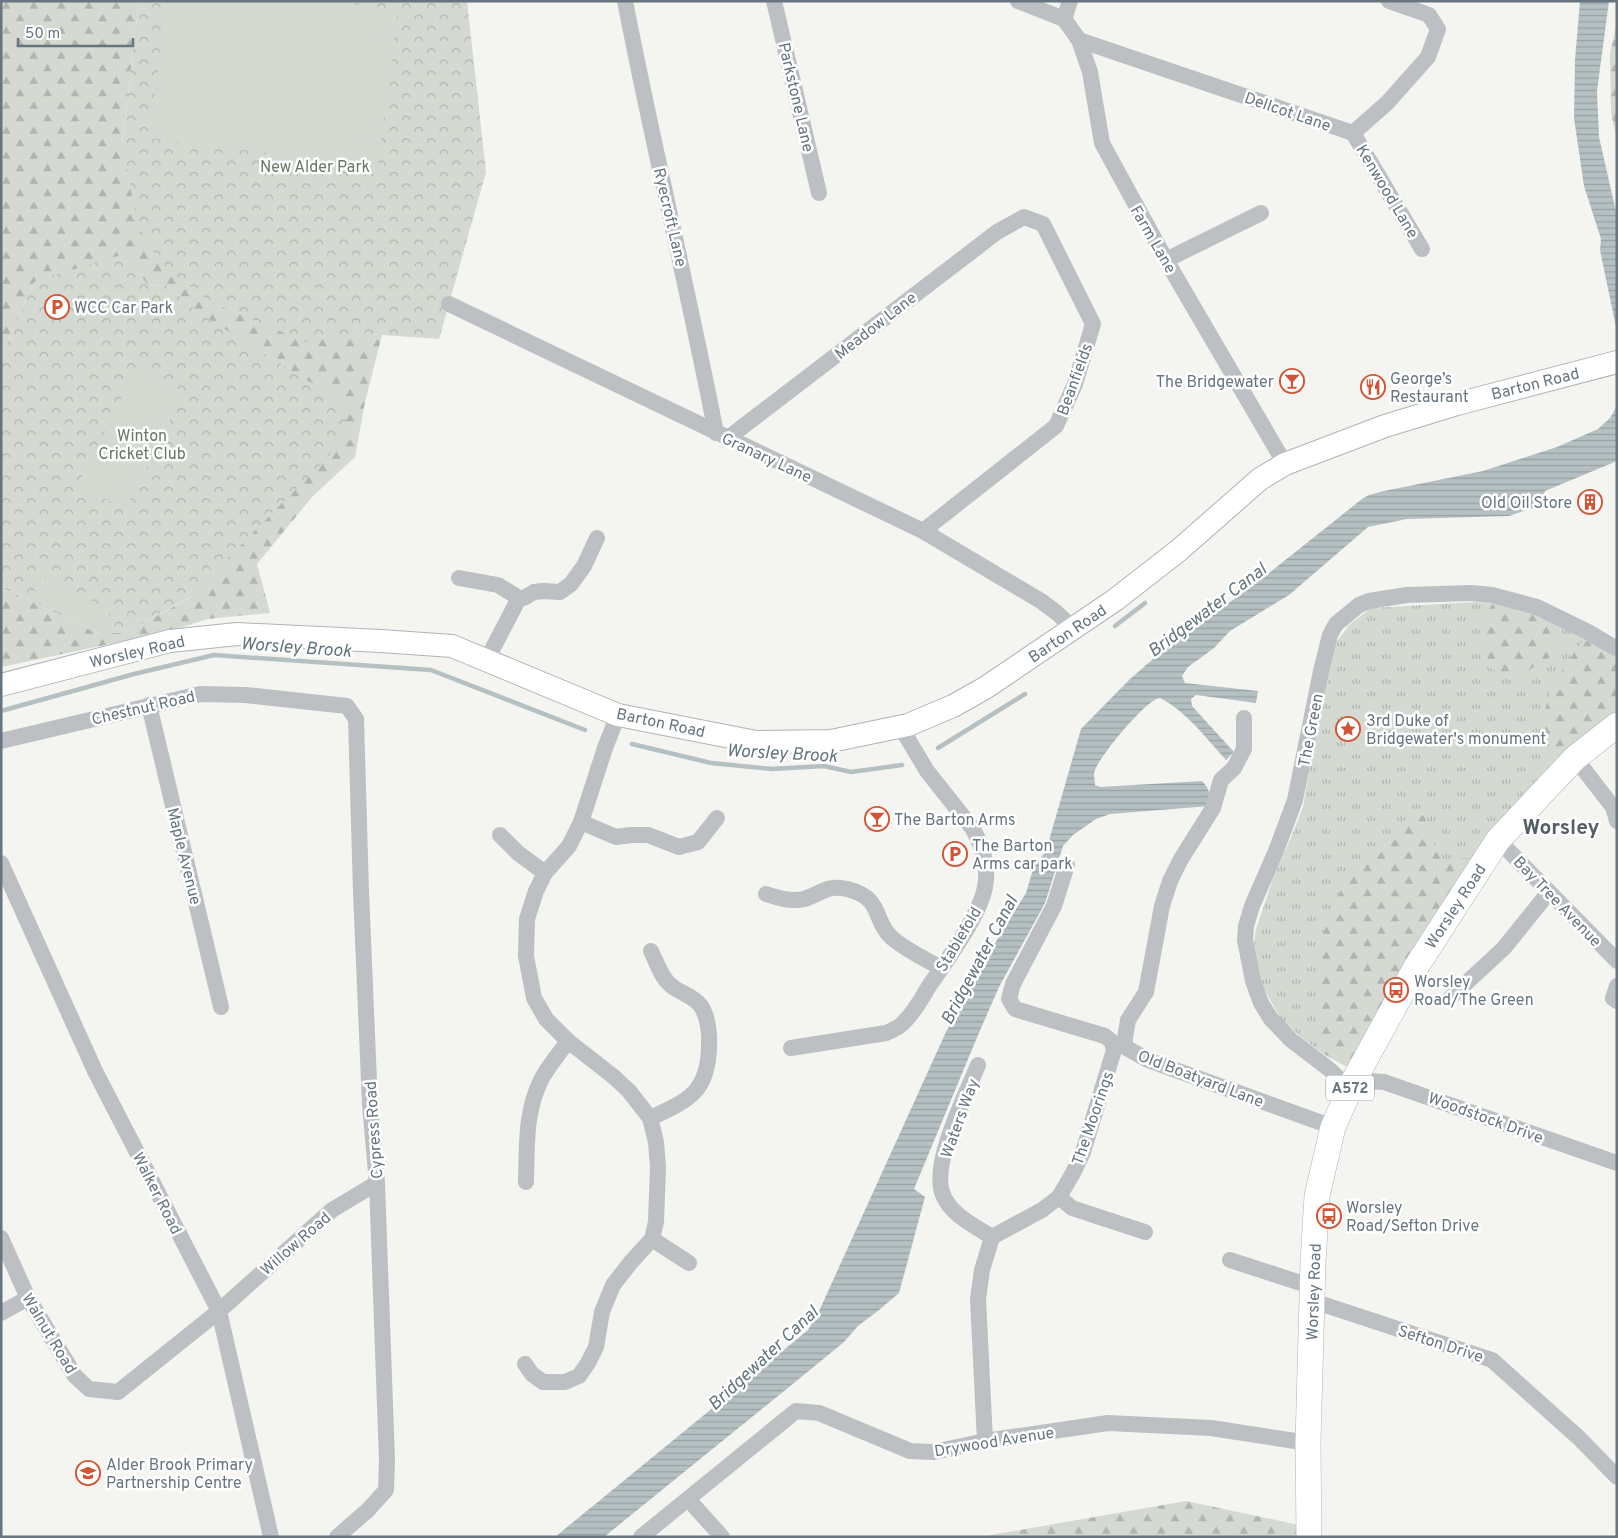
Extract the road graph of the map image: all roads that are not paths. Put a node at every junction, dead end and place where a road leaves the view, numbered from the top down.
1 (625, 1) edge
2 (774, 1) edge
3 (1018, 1) edge
4 (1070, 1) edge
5 (1389, 1) edge
6 (1064, 19) junction
7 (1079, 40) junction
8 (1353, 133) junction
9 (819, 193) dead end
10 (1261, 213) dead end
11 (1024, 217) joint
12 (1422, 249) dead end
13 (1166, 260) junction
14 (449, 304) dead end
15 (1614, 363) edge
16 (722, 436) junction
17 (1284, 464) junction
18 (922, 531) junction
19 (597, 538) dead end
20 (458, 578) dead end
21 (519, 598) junction
22 (1074, 629) junction
23 (1617, 649) edge
24 (486, 659) junction
25 (1, 685) edge
26 (148, 705) junction
27 (347, 706) joint
28 (618, 714) junction
29 (1244, 718) dead end
30 (1617, 725) edge
31 (900, 726) junction
32 (1, 741) edge
33 (1575, 758) junction
34 (717, 818) dead end
35 (1617, 821) edge
36 (581, 822) junction
37 (500, 835) dead end
38 (1498, 840) junction
39 (1, 863) edge
40 (1067, 865) dead end
41 (545, 873) junction
42 (1549, 892) junction
43 (766, 894) dead end
44 (652, 951) dead end
45 (1617, 961) edge
46 (941, 968) junction
47 (1617, 986) edge
48 (1450, 997) dead end
49 (1617, 1001) edge
50 (221, 1007) dead end
51 (568, 1042) junction
52 (791, 1048) dead end
53 (978, 1065) dead end
54 (1352, 1084) junction
55 (650, 1118) junction
56 (1333, 1127) junction
57 (1617, 1163) edge
58 (526, 1182) dead end
59 (377, 1183) junction
60 (1058, 1196) junction
61 (1145, 1232) dead end
62 (992, 1236) junction
63 (1, 1238) edge
64 (652, 1239) junction
65 (1230, 1260) dead end
66 (689, 1263) dead end
67 (1313, 1294) junction
68 (28, 1298) junction
69 (219, 1311) junction
70 (1, 1314) edge
71 (525, 1364) dead end
72 (985, 1441) junction
73 (1308, 1443) junction
74 (1617, 1478) edge
75 (688, 1499) junction
76 (271, 1537) edge
77 (337, 1537) edge
78 (641, 1537) edge
79 (722, 1537) edge
80 (1309, 1537) edge

1 - 16 street, Ryecroft Lane
2 - 9 street, Parkstone Lane
3 - 6 street
4 - 6 street
5 - 8 street, Dellcot Lane
6 - 7 street, Farm Lane
7 - 8 street, Dellcot Lane
7 - 13 street, Farm Lane
8 - 12 street, Kenwood Lane
10 - 13 street
11 - 16 street, Meadow Lane
11 - 18 street, Beanfields
13 - 17 street, Farm Lane
14 - 16 street, Granary Lane
15 - 17 main road, Barton Road
16 - 18 street, Granary Lane
17 - 22 main road, Barton Road
18 - 22 street, Granary Lane
19 - 21 street
20 - 21 street
21 - 24 street
22 - 31 main road, Barton Road
23 - 54 street, The Green
24 - 25 main road, Worsley Road
24 - 28 main road, Barton Road
26 - 27 street, Chestnut Road
26 - 32 street, Chestnut Road
26 - 50 street, Maple Avenue
27 - 59 street, Cypress Road
28 - 31 main road, Barton Road
28 - 36 street
29 - 56 street, Old Boatyard Lane
30 - 33 main road, Worsley Road / A572
31 - 46 street, Stablefold
33 - 35 street
33 - 38 main road, Worsley Road / A572
34 - 36 street
36 - 41 street
37 - 41 street
38 - 42 street, Bay Tree Avenue
38 - 54 main road, Worsley Road / A572
39 - 69 street, Walker Road
40 - 60 street, The Moorings
41 - 51 street
42 - 45 street, Bay Tree Avenue
42 - 48 street
43 - 46 street
44 - 55 street
46 - 52 street, Stablefold
47 - 49 street
51 - 55 street
51 - 58 street
53 - 62 street, Waters Way
54 - 56 main road, Worsley Road / A572
54 - 57 street, Woodstock Drive
55 - 64 street
56 - 67 main road, Worsley Road / A572
59 - 69 street, Willow Road
59 - 77 street, Cypress Road
60 - 61 street
60 - 62 street, The Moorings
62 - 72 street
63 - 68 street, Walnut Road
64 - 66 street
64 - 71 street
65 - 67 street, Sefton Drive
67 - 73 main road, Worsley Road / A572
67 - 74 street, Sefton Drive
68 - 69 street, Walnut Road
68 - 70 street
69 - 76 street, Walker Road
72 - 73 street, Drywood Avenue
72 - 75 street, Drywood Avenue
73 - 80 main road, Worsley Road / A572
75 - 78 street, Drywood Avenue
75 - 79 street

